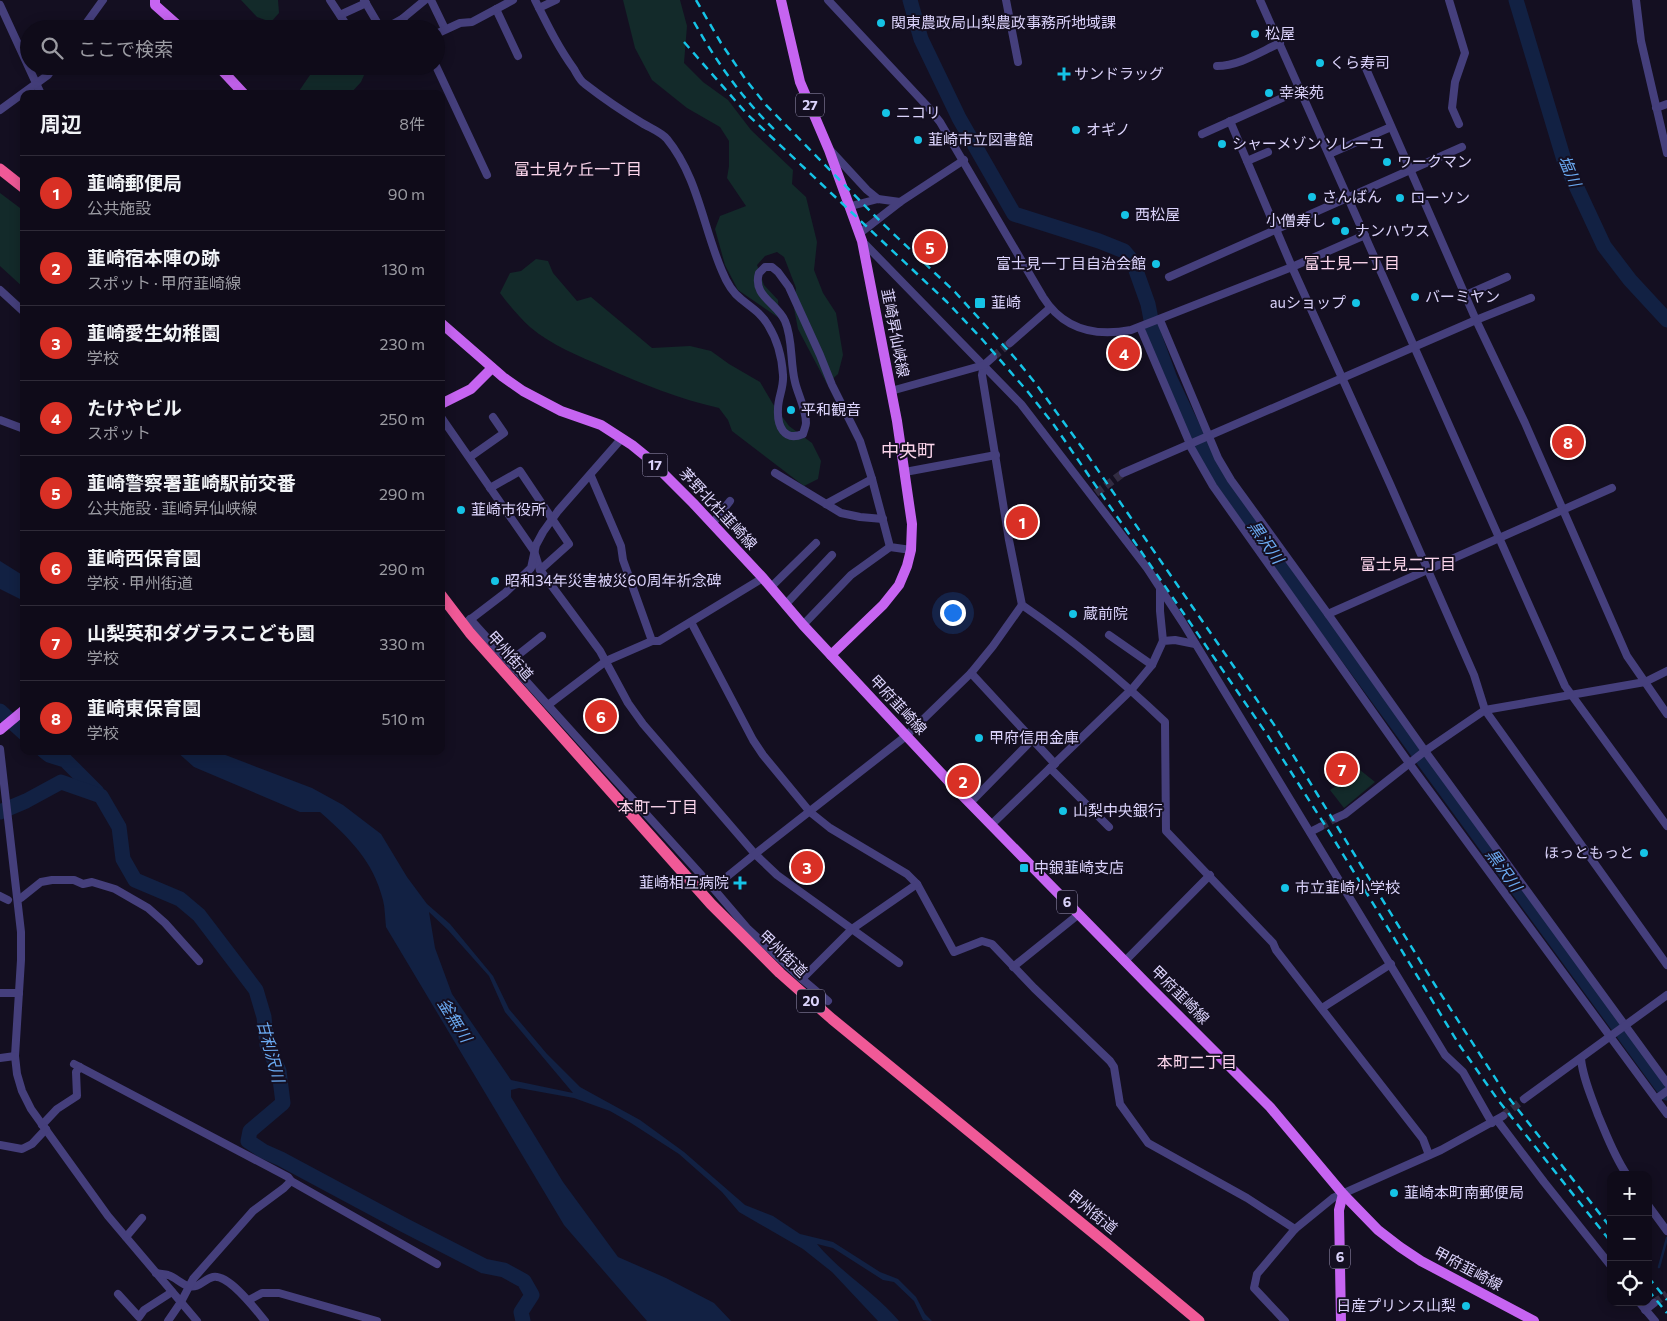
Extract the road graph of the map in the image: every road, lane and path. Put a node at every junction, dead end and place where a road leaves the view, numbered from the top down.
1 (104, 0) edge
2 (330, 0) edge
3 (426, 0) edge
4 (513, 0) edge
5 (556, 0) edge
6 (781, 0) edge
7 (828, 0) edge
8 (1006, 0) edge
9 (1260, 0) edge
10 (1449, 0) edge
11 (1636, 0) edge
12 (152, 2) edge
13 (365, 2) edge
14 (0, 4) edge
15 (537, 4) edge
16 (496, 9) junction
17 (340, 15) junction
18 (402, 19) edge
19 (89, 20) edge
20 (172, 20) edge
21 (344, 20) edge
22 (376, 20) edge
23 (439, 20) edge
24 (445, 29) edge
25 (1280, 43) junction
26 (20, 48) edge
27 (518, 56) dead end
28 (1018, 62) dead end
29 (1364, 64) dead end
30 (1217, 66) dead end
31 (32, 75) edge
32 (48, 75) edge
33 (226, 75) edge
34 (440, 75) edge
35 (36, 83) junction
36 (27, 90) edge
37 (39, 90) edge
38 (238, 90) edge
39 (1300, 90) junction
40 (20, 95) edge
41 (1667, 104) edge
42 (1656, 108) junction
43 (0, 110) edge
44 (1230, 121) junction
45 (1459, 124) dead end
46 (1391, 127) junction
47 (1202, 134) dead end
48 (1462, 147) dead end
49 (829, 150) junction
50 (1268, 152) dead end
51 (1667, 153) edge
52 (1329, 154) junction
53 (964, 160) junction
54 (1247, 161) junction
55 (0, 169) edge
56 (1410, 170) junction
57 (487, 175) dead end
58 (20, 185) edge
59 (1348, 198) junction
60 (878, 199) junction
61 (900, 202) junction
62 (851, 206) junction
63 (1277, 229) junction
64 (1365, 235) junction
65 (861, 237) junction
66 (1292, 267) junction
67 (1169, 277) dead end
68 (1508, 277) dead end
69 (0, 290) edge
70 (1466, 295) junction
71 (1531, 298) dead end
72 (20, 308) edge
73 (1050, 308) junction
74 (1160, 320) junction
75 (1476, 320) junction
76 (445, 327) edge
77 (1140, 327) junction
78 (1010, 343) tunnel mouth
79 (1415, 347) junction
80 (993, 357) tunnel mouth
81 (984, 365) junction
82 (492, 368) junction
83 (1343, 378) junction
84 (891, 391) junction
85 (445, 402) edge
86 (492, 416) dead end
87 (0, 420) edge
88 (445, 423) edge
89 (20, 428) edge
90 (1208, 436) junction
91 (622, 438) junction
92 (1190, 444) junction
93 (996, 455) junction
94 (470, 457) junction
95 (905, 472) junction
96 (774, 473) dead end
97 (1123, 473) tunnel mouth
98 (591, 476) junction
99 (872, 479) junction
100 (490, 488) junction
101 (1612, 488) dead end
102 (730, 501) dead end
103 (826, 504) junction
104 (1563, 509) junction
105 (552, 519) junction
106 (883, 519) junction
107 (712, 524) junction
108 (1500, 537) junction
109 (816, 543) dead end
110 (890, 548) junction
111 (911, 550) junction
112 (534, 551) junction
113 (832, 555) dead end
114 (1428, 569) junction
115 (540, 570) junction
116 (763, 578) junction
117 (771, 587) junction
118 (1160, 588) junction
119 (445, 599) edge
120 (786, 605) junction
121 (1022, 605) junction
122 (1328, 614) junction
123 (467, 622) junction
124 (691, 622) junction
125 (803, 625) junction
126 (1109, 635) dead end
127 (542, 636) dead end
128 (652, 640) junction
129 (1163, 641) junction
130 (1195, 644) junction
131 (831, 655) junction
132 (606, 661) junction
133 (509, 662) junction
134 (1152, 665) junction
135 (1667, 671) edge
136 (971, 673) junction
137 (1644, 682) junction
138 (1132, 689) junction
139 (1571, 694) junction
140 (548, 705) junction
141 (1485, 710) junction
142 (20, 713) edge
143 (1667, 714) edge
144 (2, 728) edge
145 (906, 736) junction
146 (1032, 740) junction
147 (0, 749) edge
148 (1425, 750) junction
149 (1409, 763) junction
150 (1052, 766) junction
151 (970, 803) junction
152 (810, 812) junction
153 (1336, 818) tunnel mouth
154 (992, 824) junction
155 (1667, 826) edge
156 (1109, 827) dead end
157 (1320, 827) tunnel mouth
158 (1310, 832) junction
159 (754, 854) junction
160 (1210, 875) junction
161 (917, 884) junction
162 (714, 888) junction
163 (21, 898) dead end
164 (1079, 914) junction
165 (852, 928) junction
166 (199, 961) dead end
167 (1125, 961) junction
168 (899, 962) dead end
169 (1391, 964) junction
170 (1667, 965) edge
171 (1012, 967) junction
172 (802, 979) junction
173 (0, 993) edge
174 (19, 993) junction
175 (1667, 995) edge
176 (828, 1001) dead end
177 (1322, 1008) junction
178 (1625, 1026) junction
179 (1611, 1036) junction
180 (15, 1056) junction
181 (0, 1058) edge
182 (1581, 1058) junction
183 (1667, 1083) edge
184 (1667, 1092) edge
185 (1524, 1099) tunnel mouth
186 (1656, 1099) junction
187 (1667, 1114) edge
188 (1498, 1120) junction
189 (44, 1127) junction
190 (0, 1145) edge
191 (1429, 1155) junction
192 (1624, 1171) edge
193 (291, 1181) junction
194 (1343, 1194) junction
195 (1652, 1210) edge
196 (142, 1218) dead end
197 (1295, 1229) junction
198 (1667, 1231) edge
199 (126, 1237) junction
200 (1607, 1261) edge
201 (438, 1264) dead end
202 (156, 1273) junction
203 (189, 1286) junction
204 (172, 1292) junction
205 (118, 1294) dead end
206 (249, 1300) junction
207 (181, 1302) junction
208 (1654, 1303) tunnel mouth
209 (1642, 1306) edge
210 (1645, 1310) junction
211 (168, 1321) edge
212 (197, 1321) edge
213 (265, 1321) edge
214 (378, 1321) edge
215 (1199, 1321) edge
216 (1285, 1321) edge
217 (1341, 1321) edge
218 (1534, 1321) edge
219 (1655, 1321) edge

1 - 19 street
2 - 17 street
3 - 18 street
3 - 23 street
4 - 16 street
5 - 15 street
6 - 49 main road, 韮崎昇仙峡線 / 27
7 - 53 street
8 - 28 street
9 - 25 street
10 - 45 street
11 - 42 street
12 - 20 main road
13 - 17 street
13 - 22 street
14 - 26 street
15 - 99 street
16 - 24 street
16 - 27 street
17 - 21 street
25 - 30 street
25 - 39 street
29 - 46 street
31 - 35 street
32 - 35 street
33 - 38 main road
34 - 57 street
35 - 36 street
35 - 37 street
39 - 44 street
39 - 52 street
40 - 43 street
41 - 42 street
42 - 51 street
44 - 47 street
44 - 54 street
46 - 52 street
46 - 56 street
48 - 56 street
49 - 60 street
49 - 62 main road, 韮崎昇仙峡線 / 27
50 - 54 street
52 - 59 street
53 - 61 street
53 - 73 street
54 - 63 street
55 - 58 highway
56 - 59 street
56 - 70 street
59 - 63 street
59 - 64 street
60 - 61 street
60 - 62 street
61 - 65 street
62 - 65 main road, 韮崎昇仙峡線 / 27
63 - 66 street
63 - 67 street
64 - 66 street
64 - 79 street
65 - 81 street
65 - 84 main road, 韮崎昇仙峡線 / 27
66 - 74 street
66 - 83 street
68 - 70 street
69 - 72 street
70 - 75 street
71 - 75 street
73 - 77 street
73 - 78 street
74 - 77 street
74 - 90 street
75 - 79 street
75 - 104 street
76 - 82 main road, 茅野北杜韮崎線 / 17
77 - 92 street
79 - 83 street
79 - 108 street
80 - 81 street
81 - 84 street
81 - 93 street
81 - 118 street
82 - 85 main road
82 - 91 main road, 茅野北杜韮崎線 / 17
83 - 90 street
83 - 114 street
84 - 95 main road, 韮崎昇仙峡線 / 27
86 - 94 street
87 - 89 street
88 - 94 street
90 - 92 street
90 - 122 street
91 - 98 street
91 - 107 main road, 茅野北杜韮崎線 / 17
92 - 97 street
92 - 149 street
93 - 95 street
93 - 121 street
94 - 100 street
95 - 111 main road, 韮崎昇仙峡線 / 27
96 - 103 street
98 - 105 street
98 - 128 street
99 - 103 street
99 - 106 street
100 - 105 street
100 - 112 street
101 - 104 street
102 - 107 street
103 - 106 street
104 - 108 street
104 - 137 street
105 - 112 street
105 - 115 street
106 - 110 street
107 - 116 main road, 茅野北杜韮崎線 / 17
108 - 114 street
108 - 139 street
109 - 117 street
110 - 111 street
110 - 125 street
111 - 131 main road, 韮崎昇仙峡線 / 27
112 - 115 street
112 - 123 street
113 - 120 street
114 - 122 street
114 - 141 street
115 - 132 street
116 - 117 main road, 茅野北杜韮崎線 / 17
116 - 124 street
117 - 120 main road, 茅野北杜韮崎線 / 17
118 - 129 street
118 - 130 street
119 - 123 highway, 甲州街道 / 20
120 - 125 main road, 茅野北杜韮崎線 / 17
121 - 136 street
121 - 138 street
122 - 148 street
123 - 133 street
123 - 215 highway, 甲州街道 / 20
124 - 128 street
124 - 152 street
125 - 131 main road, 茅野北杜韮崎線 / 17
126 - 134 street
127 - 133 street
128 - 132 street
129 - 130 street
129 - 134 street
130 - 158 street
131 - 145 main road, 甲府韮崎線 / 6
132 - 140 street
132 - 159 street
133 - 140 street
134 - 138 street
135 - 137 street
136 - 145 street
136 - 146 street
137 - 139 street
137 - 143 street
138 - 150 street
138 - 160 street
139 - 141 street
139 - 155 street
140 - 162 street
141 - 148 street
141 - 170 street
142 - 144 main road
145 - 151 main road, 甲府韮崎線 / 6
145 - 152 street
146 - 150 street
146 - 151 street
147 - 174 street
148 - 149 street
148 - 178 street
149 - 153 street
149 - 179 street
150 - 154 street
150 - 156 street
151 - 154 main road, 甲府韮崎線 / 6
152 - 159 street
152 - 161 street
154 - 164 main road, 甲府韮崎線 / 6
157 - 158 street
158 - 169 street
159 - 162 street
159 - 165 street
160 - 167 street
160 - 177 street
161 - 165 street
161 - 171 street
162 - 172 street
163 - 166 street
164 - 167 main road, 甲府韮崎線 / 6
164 - 171 street
165 - 168 street
165 - 172 street
167 - 194 main road, 甲府韮崎線 / 6
169 - 177 street
169 - 188 street
171 - 197 street
172 - 176 street
173 - 174 street
174 - 180 street
175 - 178 street
177 - 191 street
178 - 179 street
178 - 183 street
179 - 182 street
179 - 186 street
180 - 181 street
180 - 189 street
182 - 185 street
182 - 192 street
184 - 186 street
186 - 187 street
188 - 191 street
188 - 200 street
189 - 190 street
189 - 193 street
189 - 199 street
191 - 194 street
193 - 201 street
193 - 203 street
194 - 197 street
194 - 217 main road, 6
194 - 218 main road, 甲府韮崎線 / 6
195 - 198 street
196 - 199 street
197 - 216 street
199 - 202 street
202 - 203 street
202 - 204 street
203 - 206 street
203 - 207 street
204 - 205 street
204 - 207 street
206 - 213 street
206 - 214 street
207 - 211 street
207 - 212 street
208 - 210 street
209 - 210 street
210 - 219 street

